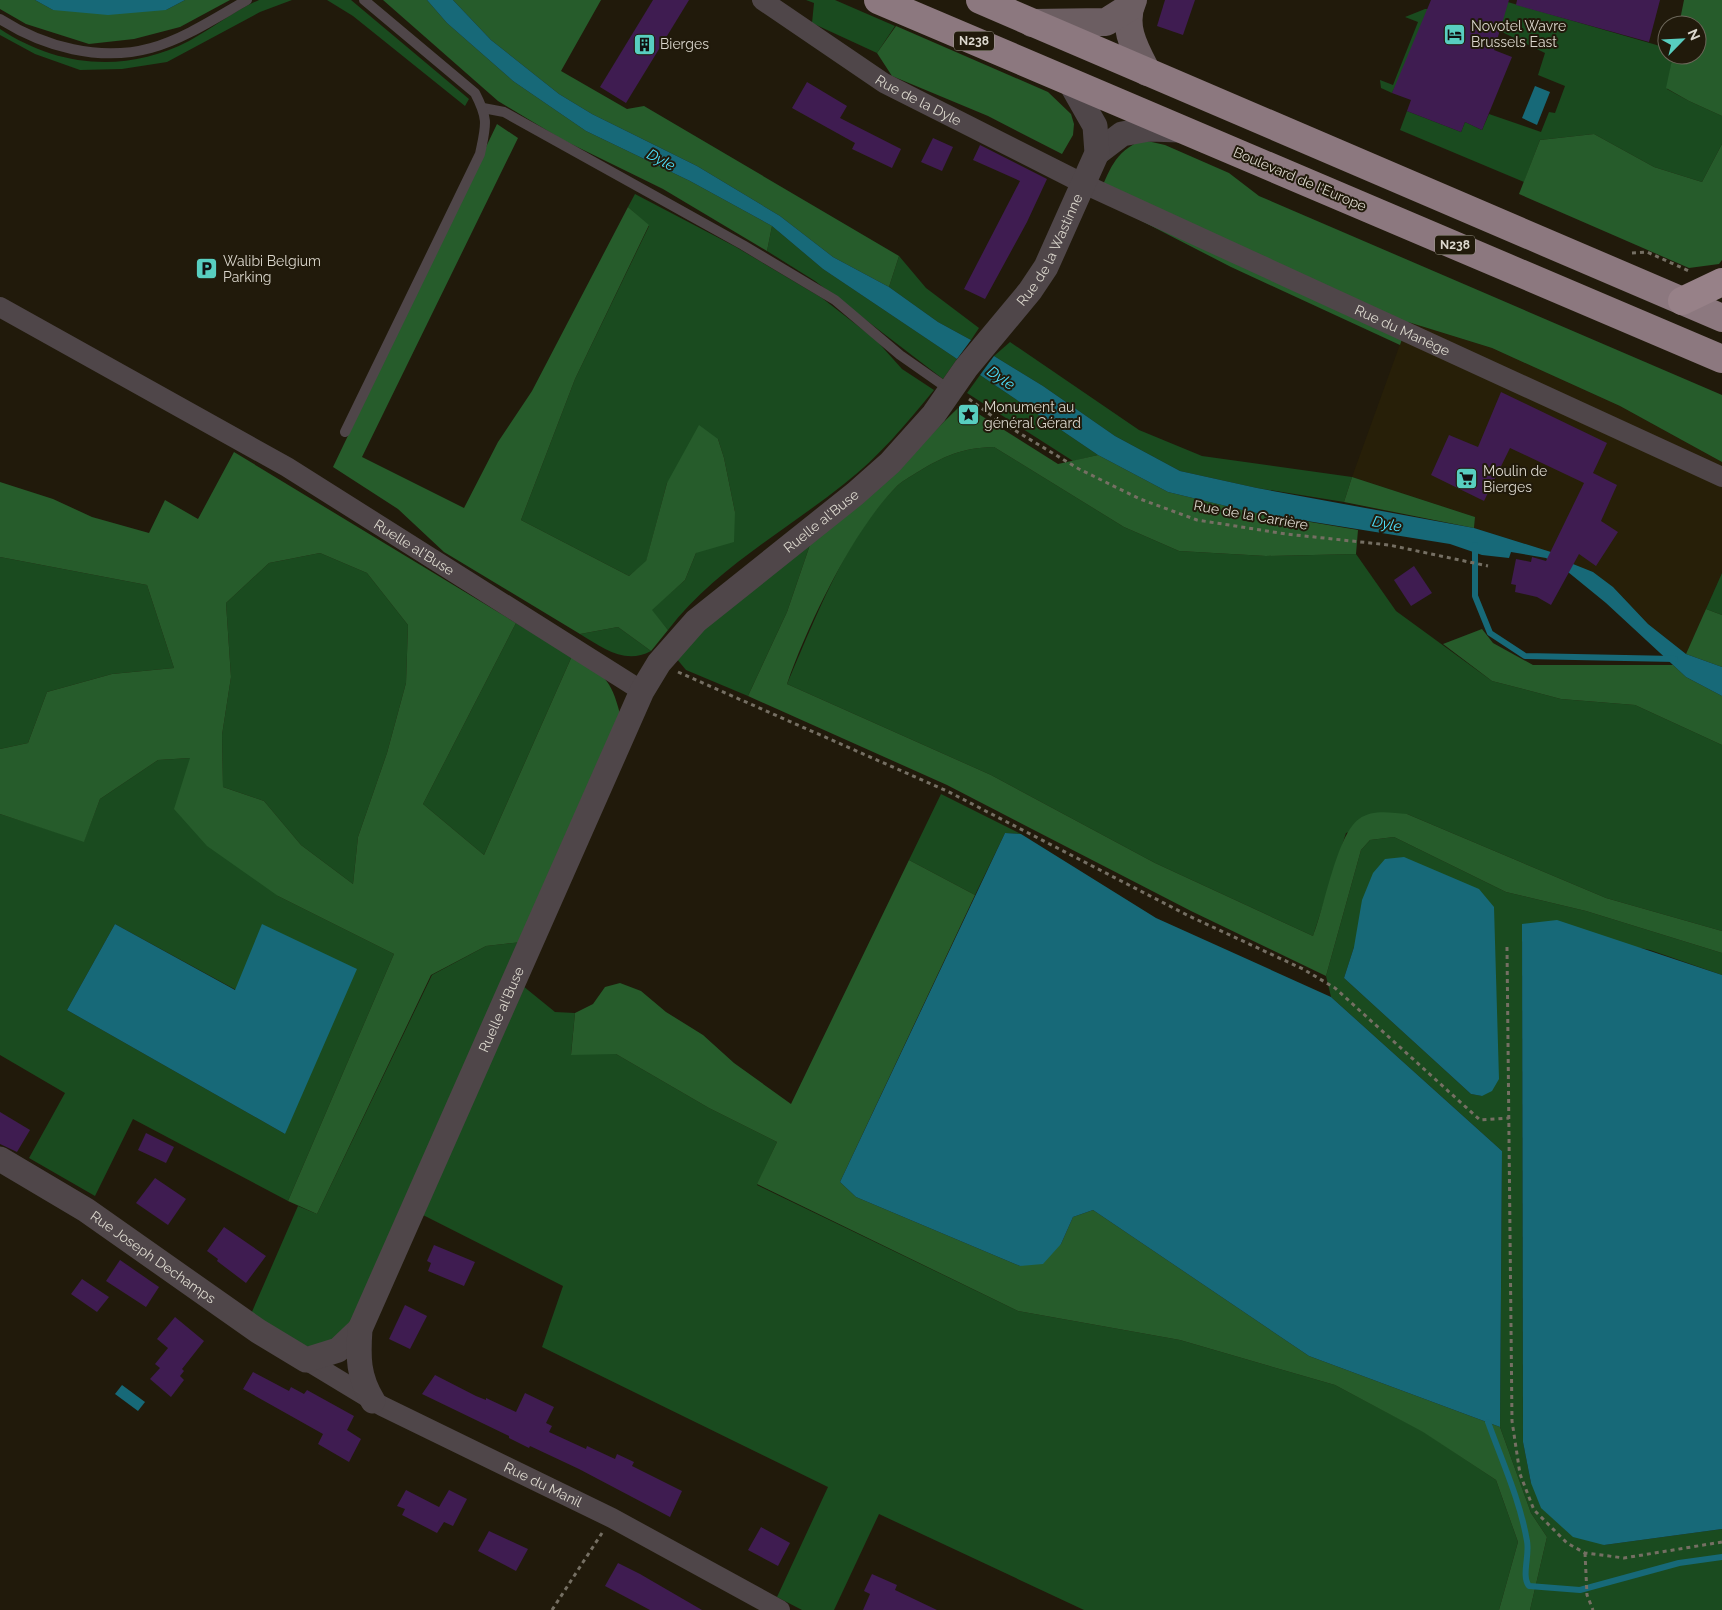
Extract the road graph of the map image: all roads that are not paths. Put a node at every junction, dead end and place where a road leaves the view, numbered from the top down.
1 (247, 0) edge
2 (364, 0) edge
3 (762, 0) edge
4 (878, 0) edge
5 (980, 0) edge
6 (1132, 3) edge
7 (0, 19) edge
8 (1032, 22) junction
9 (1146, 72) junction
10 (1070, 82) junction
11 (483, 108) junction
12 (1188, 130) junction
13 (1096, 153) junction
14 (1084, 184) junction
15 (1722, 282) edge
16 (1682, 302) junction
17 (0, 307) edge
18 (1722, 318) edge
19 (990, 339) joint
20 (1722, 359) edge
21 (951, 390) junction
22 (345, 432) dead end
23 (1722, 477) edge
24 (642, 691) junction
25 (0, 1159) edge
26 (360, 1329) junction
27 (306, 1360) junction
28 (374, 1402) junction
29 (780, 1610) edge

1 - 7 lane
2 - 11 lane
3 - 14 street, Rue de la Dyle
4 - 10 highway, Boulevard de l'Europe / N238
5 - 8 highway, N238
6 - 8 main road
6 - 9 main road
8 - 9 highway, N238
9 - 16 highway, N238
10 - 12 highway, Boulevard de l'Europe / N238
10 - 13 street, Rue de la Wastinne
11 - 21 lane
11 - 22 lane
12 - 13 street
12 - 20 highway, Boulevard de l'Europe / N238
13 - 14 street, Rue de la Wastinne
14 - 19 street, Rue de la Wastinne
14 - 23 street, Rue du Manège
15 - 16 highway
16 - 18 highway, N238
17 - 24 street, Ruelle al'Buse
19 - 21 street, Ruelle al'Buse
21 - 24 street, Ruelle al'Buse
24 - 26 street, Ruelle al'Buse
25 - 27 street, Rue Joseph Dechamps
26 - 27 street, Ruelle al'Buse
26 - 28 street, Ruelle al'Buse
27 - 28 street, Rue du Manil
28 - 29 street, Rue du Manil

